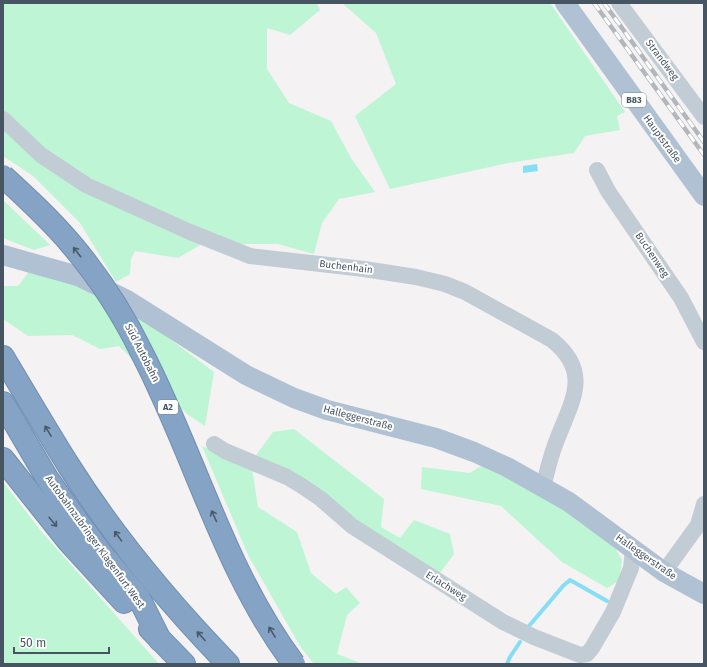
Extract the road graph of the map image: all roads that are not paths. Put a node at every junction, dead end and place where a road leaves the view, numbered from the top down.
1 (565, 3) edge
2 (619, 3) edge
3 (704, 117) edge
4 (3, 119) edge
5 (597, 170) dead end
6 (3, 176) edge
7 (704, 196) edge
8 (3, 255) edge
9 (704, 342) edge
10 (3, 357) edge
11 (3, 403) edge
12 (214, 444) dead end
13 (3, 459) edge
14 (543, 486) junction
15 (704, 504) edge
16 (633, 550) junction
17 (664, 572) junction
18 (704, 594) edge
19 (160, 640) junction
20 (184, 664) edge
21 (228, 664) edge
22 (294, 664) edge

1 - 7 main road, Hauptstraße / B83
2 - 3 street, Strandweg
4 - 14 street, Buchenhain
5 - 9 street, Buchenweg
22 -> 6 highway, Süd Autobahn / A2, bridge
8 - 14 main road, Halleggerstraße
21 -> 10 highway
11 - 19 highway, Autobahnzubringer Klagenfurt West
12 - 16 street, Erlachweg
13 -> 19 highway
14 - 16 main road, Halleggerstraße
15 - 17 street
16 - 17 main road, Halleggerstraße
17 - 18 main road, Halleggerstraße
19 - 20 highway

